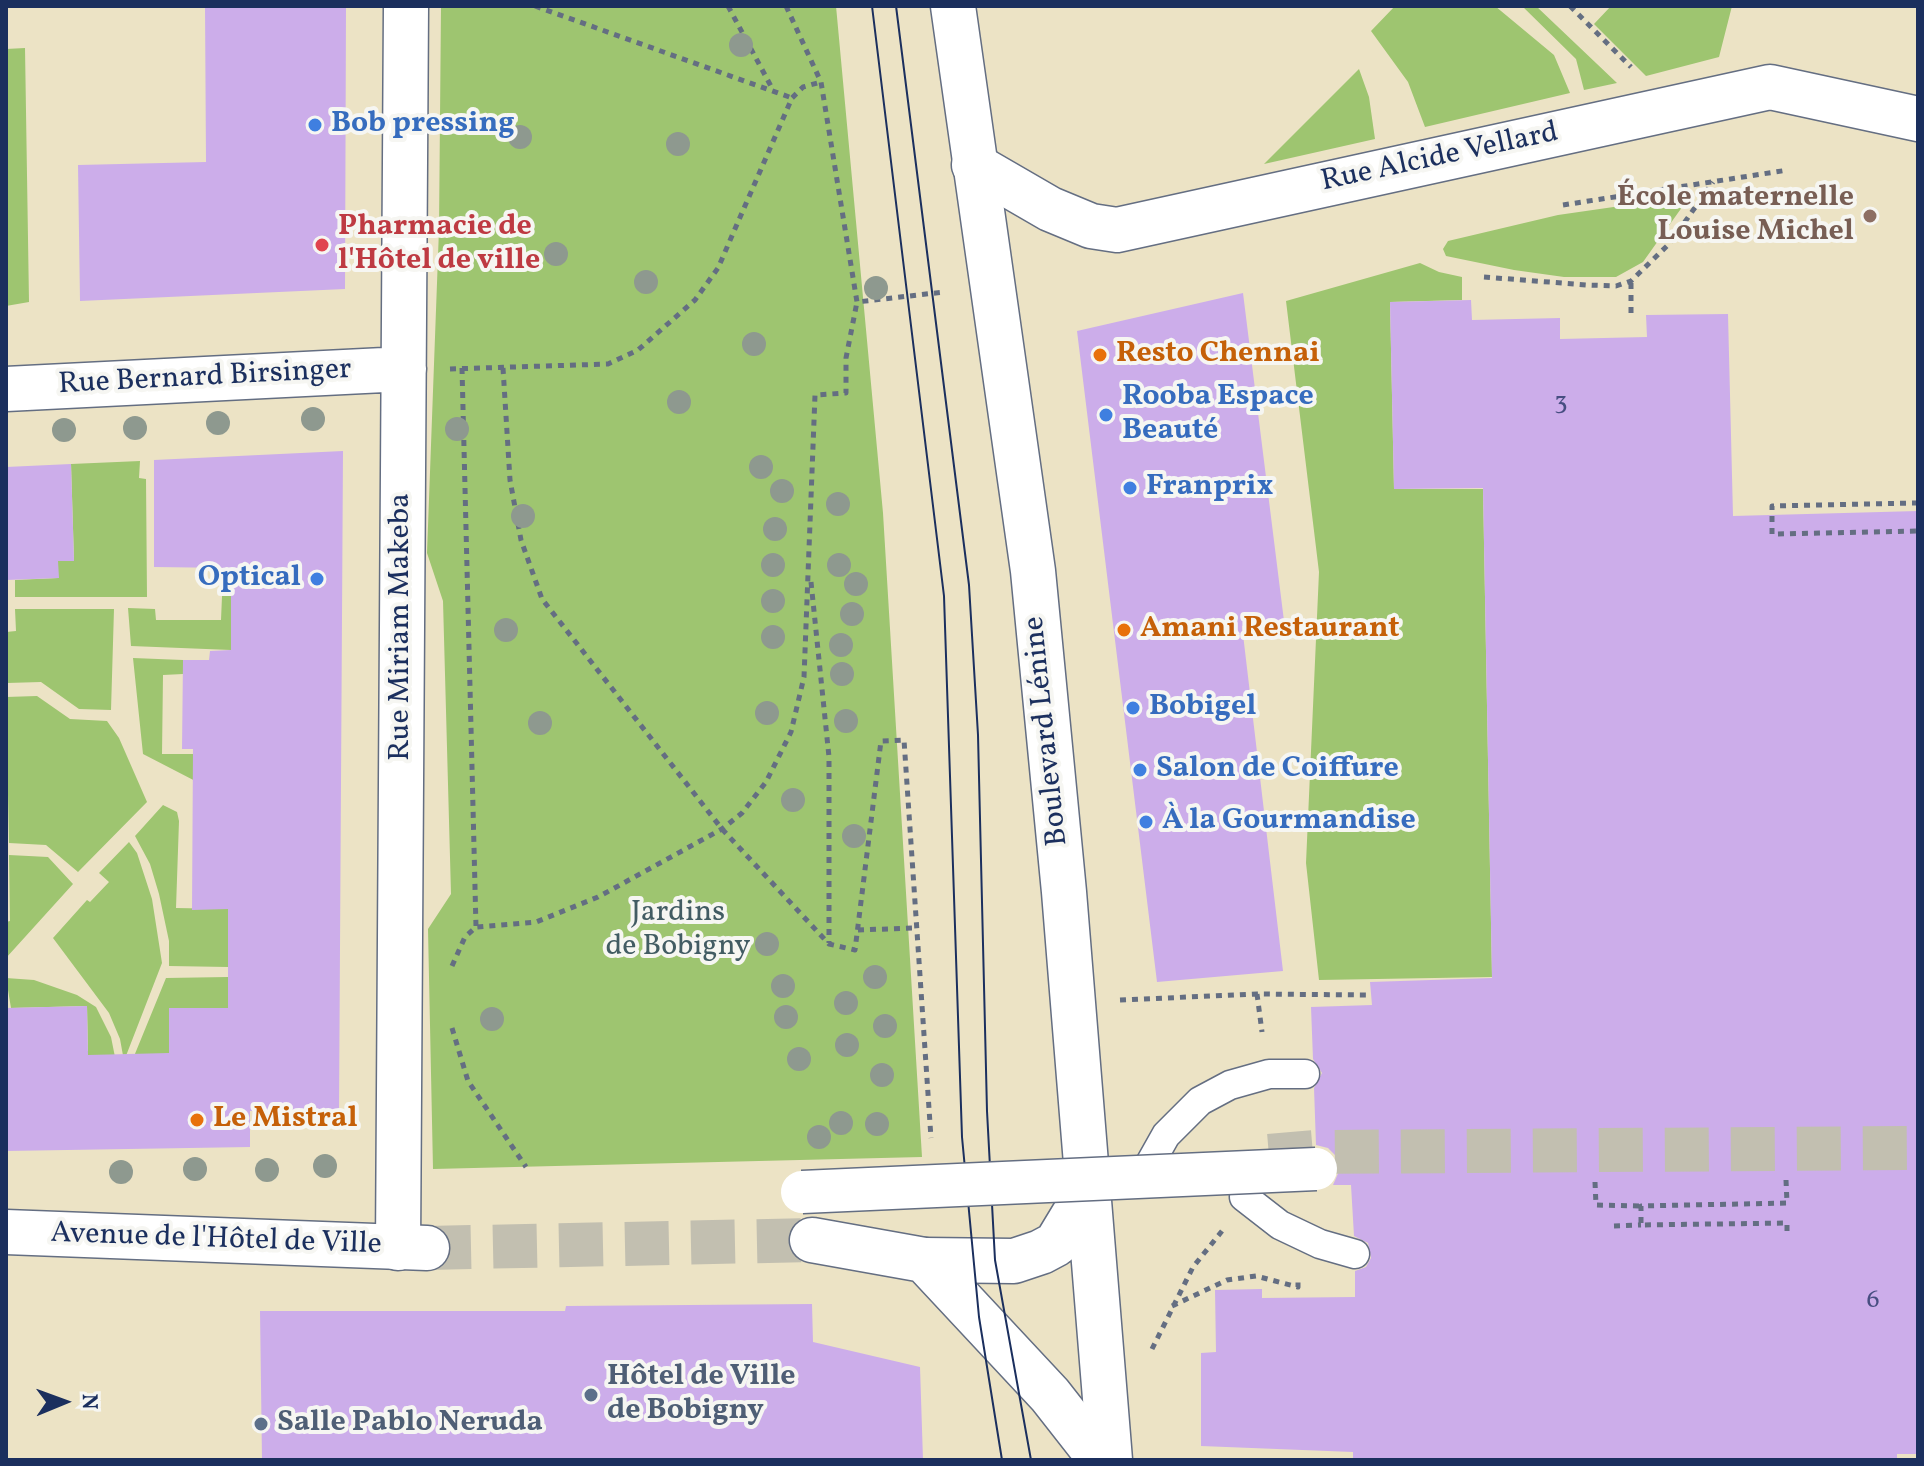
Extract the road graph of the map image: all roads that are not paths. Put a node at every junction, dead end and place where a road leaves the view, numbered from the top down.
1 (406, 6) edge
2 (953, 6) edge
3 (1918, 119) edge
4 (974, 165) junction
5 (404, 369) junction
6 (6, 389) edge
7 (1305, 1074) dead end
8 (1148, 1167) dead end
9 (1316, 1169) dead end
10 (1088, 1191) junction
11 (802, 1192) dead end
12 (1249, 1201) road end
13 (6, 1232) edge
14 (812, 1240) tunnel mouth
15 (412, 1248) joint
16 (1355, 1254) dead end
17 (924, 1260) junction
18 (1101, 1460) edge
19 (1110, 1460) edge

1 - 5 street, Rue Miriam Makeba
2 - 4 street, Boulevard Lénine
3 - 4 street, Rue Alcide Vellard
4 - 10 street, Boulevard Lénine
5 - 6 street, Rue Bernard Birsinger
5 - 15 street, Rue Miriam Makeba
7 - 8 lane
9 - 11 street, bridge
10 - 17 street
10 - 19 street, Boulevard Lénine
12 - 16 lane
13 - 15 street, Avenue de l'Hôtel de Ville
14 - 17 street
17 - 18 street

